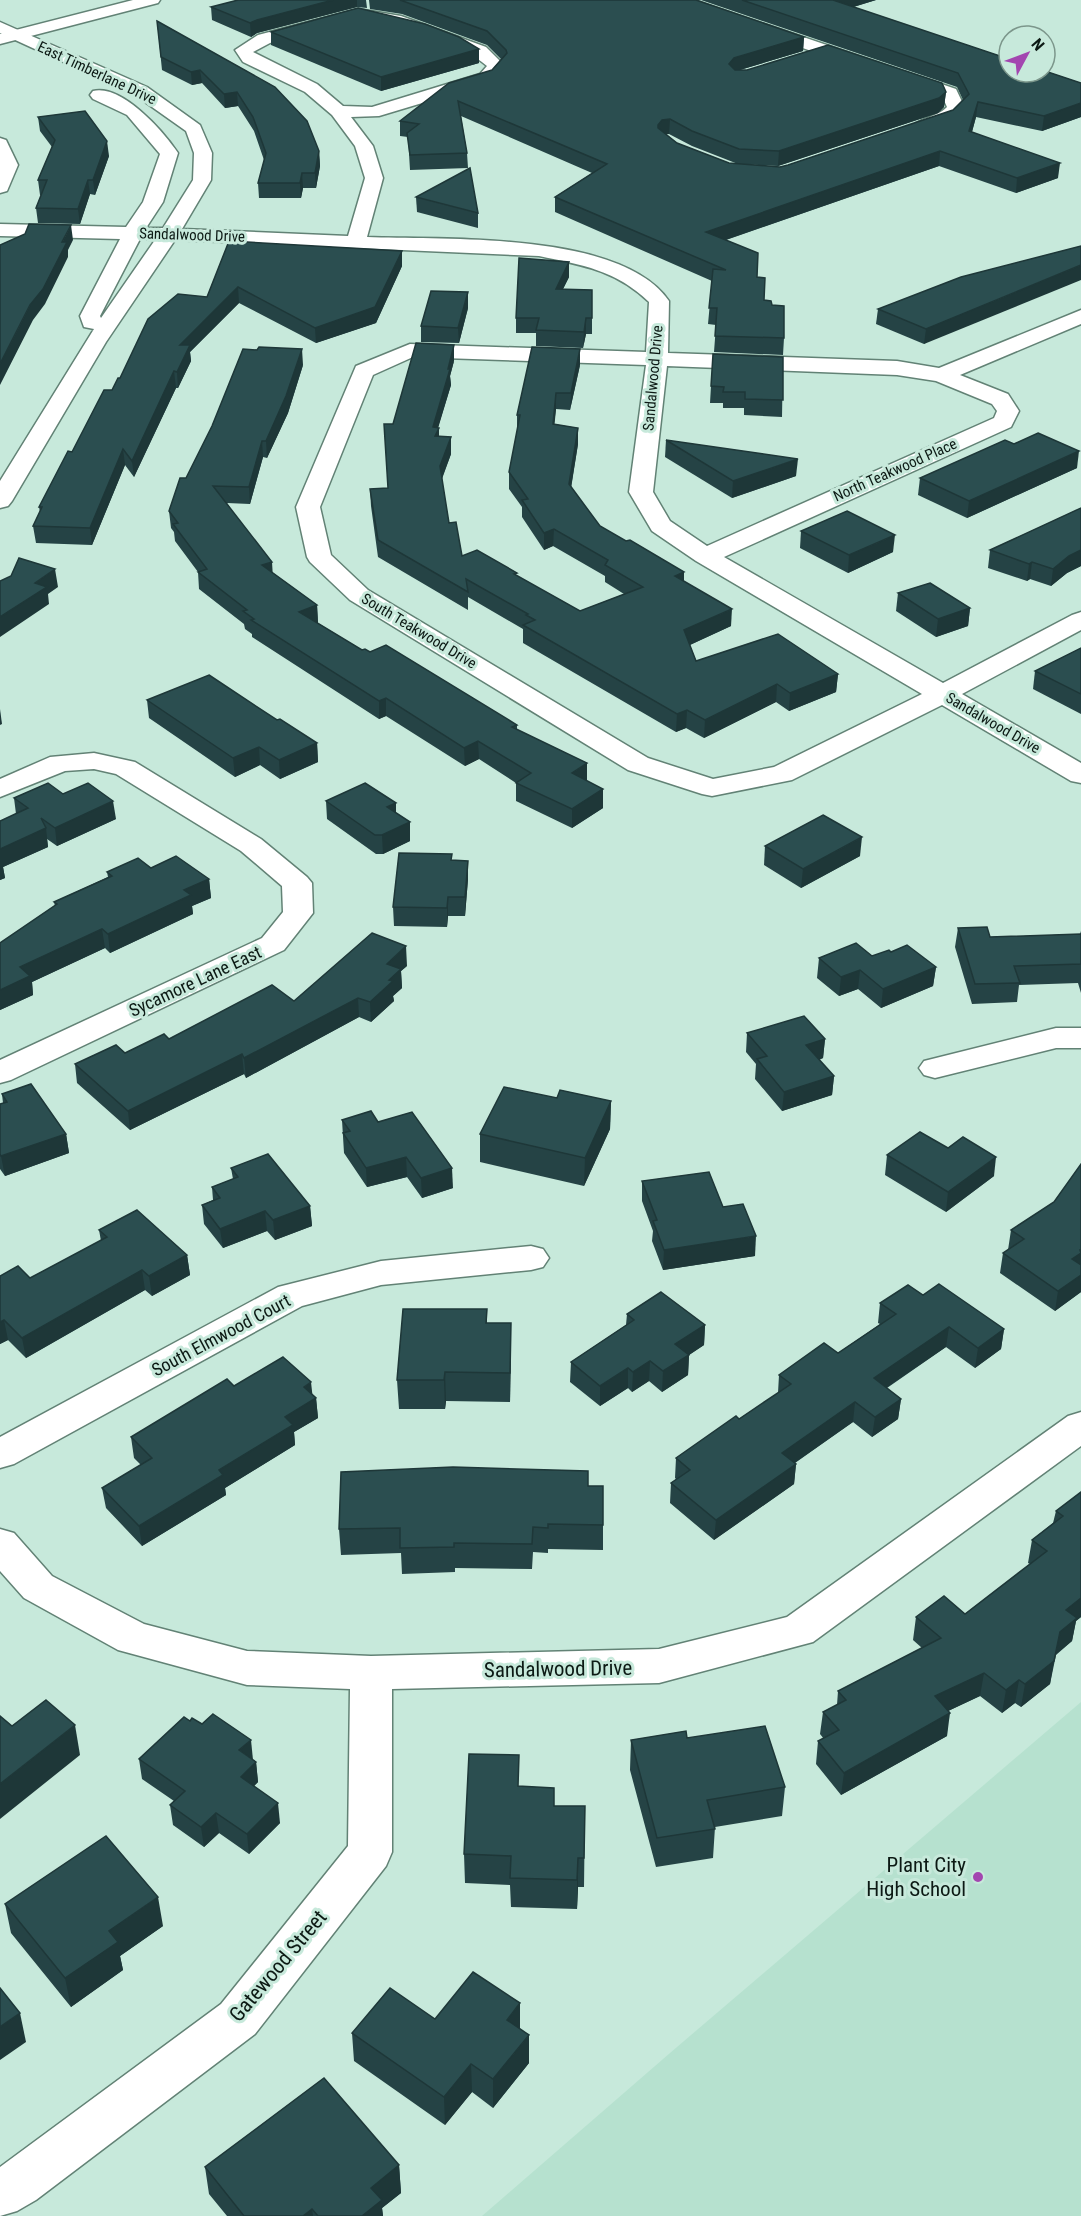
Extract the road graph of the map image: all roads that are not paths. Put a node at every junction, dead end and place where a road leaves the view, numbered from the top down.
1 (99, 0) edge
2 (152, 0) edge
3 (678, 0) edge
4 (0, 26) edge
5 (9, 37) edge
6 (828, 51) junction
7 (796, 61) edge
8 (82, 87) dead end
9 (338, 111) junction
10 (900, 134) edge
11 (0, 144) edge
12 (0, 187) edge
13 (0, 230) edge
14 (134, 233) junction
15 (169, 234) junction
16 (356, 242) junction
17 (1081, 316) edge
18 (95, 342) junction
19 (657, 360) junction
20 (941, 375) junction
21 (0, 501) edge
22 (705, 556) junction
23 (1081, 620) edge
24 (943, 694) junction
25 (1081, 775) edge
26 (0, 789) edge
27 (1081, 1038) edge
28 (935, 1068) dead end
29 (0, 1073) edge
30 (531, 1258) dead end
31 (1081, 1426) edge
32 (0, 1454) edge
33 (0, 1544) edge
34 (371, 1673) junction
35 (0, 2194) edge

1 - 4 street
2 - 5 street
3 - 6 street
4 - 5 street, East Timberlane Drive
5 - 15 street, East Timberlane Drive
6 - 7 street
6 - 10 street
8 - 14 street, East Timberlane Drive
9 - 9 street
9 - 16 street
11 - 12 street
13 - 14 street, Sandalwood Drive
14 - 15 street, Sandalwood Drive
14 - 18 street, East Timberlane Drive
15 - 16 street, Sandalwood Drive
15 - 18 street, East Timberlane Drive
16 - 19 street, Sandalwood Drive
17 - 20 street
18 - 21 street, East Timberlane Drive
19 - 20 street, South Teakwood Drive
19 - 22 street, Sandalwood Drive
19 - 24 street, South Teakwood Drive
20 - 22 street, North Teakwood Place
22 - 24 street, Sandalwood Drive
23 - 24 street, South Teakwood Drive
24 - 25 street, Sandalwood Drive
26 - 29 street, Sycamore Lane East
27 - 28 street
30 - 32 street, South Elmwood Court
31 - 34 street, Sandalwood Drive
33 - 34 street, Sandalwood Drive
34 - 35 street, Gatewood Street

